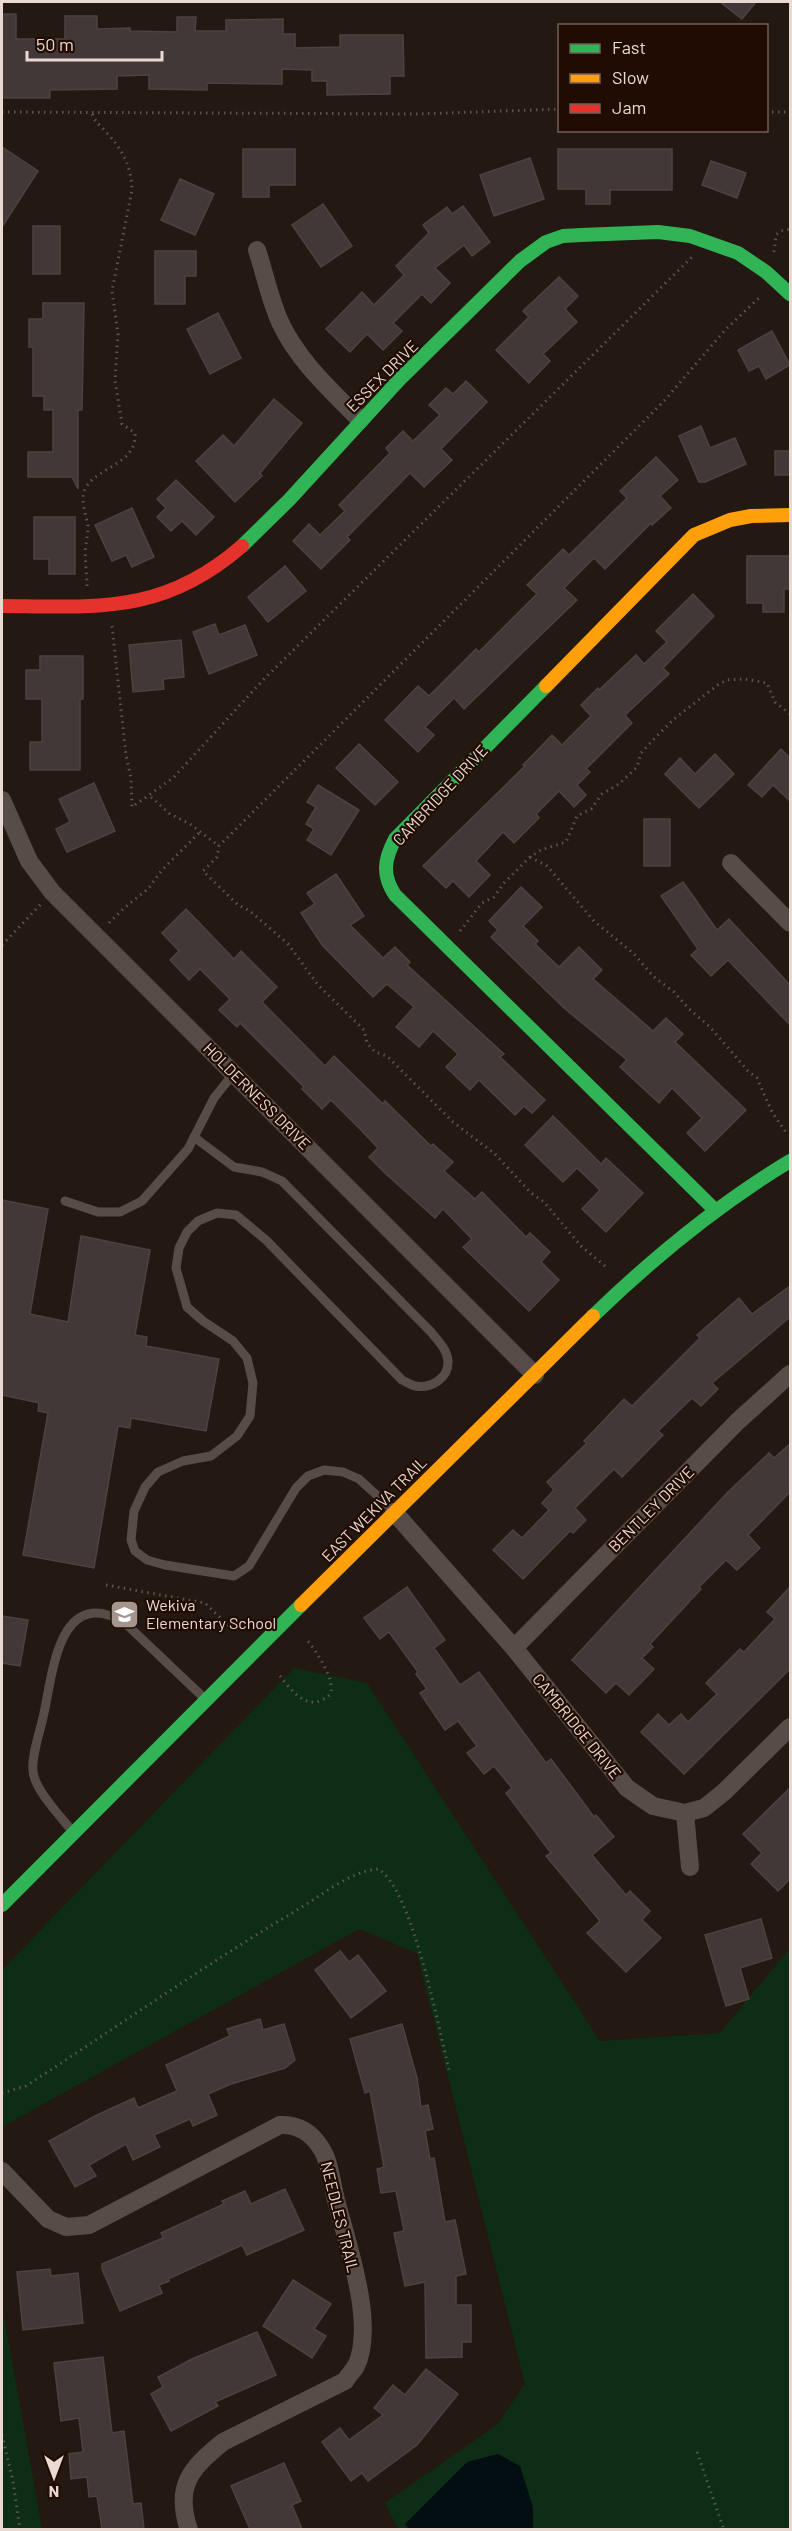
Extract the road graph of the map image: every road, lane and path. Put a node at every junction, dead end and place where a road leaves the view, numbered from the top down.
1 (558, 109) edge
2 (2, 112) edge
3 (92, 112) junction
4 (768, 112) edge
5 (790, 112) edge
6 (790, 229) edge
7 (700, 239) junction
8 (257, 250) dead end
9 (761, 267) junction
10 (778, 280) junction
11 (790, 294) edge
12 (360, 420) junction
13 (790, 515) edge
14 (2, 606) edge
15 (87, 606) junction
16 (110, 606) junction
17 (790, 714) edge
18 (150, 796) junction
19 (2, 800) edge
20 (5, 819) edge
21 (201, 831) junction
22 (219, 846) junction
23 (530, 857) junction
24 (731, 863) dead end
25 (52, 892) junction
26 (790, 923) edge
27 (98, 936) junction
28 (2, 945) edge
29 (448, 946) junction
30 (234, 1073) junction
31 (787, 1134) dead end
32 (194, 1137) junction
33 (790, 1161) edge
34 (65, 1201) dead end
35 (715, 1210) junction
36 (605, 1266) dead end
37 (790, 1374) edge
38 (535, 1375) junction
39 (394, 1512) junction
40 (106, 1584) dead end
41 (233, 1630) dead end
42 (307, 1640) dead end
43 (514, 1648) junction
44 (280, 1676) dead end
45 (206, 1700) junction
46 (790, 1727) edge
47 (685, 1813) junction
48 (73, 1833) junction
49 (690, 1867) dead end
50 (2, 1905) edge
51 (449, 2070) dead end
52 (2, 2093) edge
53 (2, 2171) edge
54 (2, 2435) edge
55 (698, 2452) dead end
56 (20, 2529) edge
57 (189, 2529) edge
58 (724, 2529) edge

1 - 3 path
2 - 3 path
3 - 15 path
4 - 5 path
6 - 9 path
7 - 9 street, ESSEX DRIVE
7 - 12 street, ESSEX DRIVE
7 - 18 path
8 - 12 street
9 - 10 street, ESSEX DRIVE
10 - 11 street, ESSEX DRIVE
10 - 22 path
12 - 16 street, ESSEX DRIVE
13 - 29 street, CAMBRIDGE DRIVE
14 - 15 street, ESSEX DRIVE
15 - 16 street, ESSEX DRIVE
16 - 18 path
17 - 23 path
18 - 21 path
19 - 20 street, HOLDERNESS DRIVE
20 - 25 street, HOLDERNESS DRIVE
21 - 22 path
21 - 27 path
22 - 36 path
23 - 29 path
23 - 31 path
24 - 26 street
25 - 27 street, HOLDERNESS DRIVE
25 - 28 path
27 - 30 street, HOLDERNESS DRIVE
29 - 35 street, CAMBRIDGE DRIVE
30 - 32 lane
30 - 38 street, HOLDERNESS DRIVE
32 - 34 lane
32 - 39 lane
33 - 35 street, EAST WEKIVA TRAIL
35 - 38 street, EAST WEKIVA TRAIL
37 - 43 street, BENTLEY DRIVE
38 - 39 street, EAST WEKIVA TRAIL
39 - 43 street, CAMBRIDGE DRIVE
39 - 45 street, EAST WEKIVA TRAIL
40 - 41 path
42 - 44 path
43 - 47 street, CAMBRIDGE DRIVE
45 - 48 street, EAST WEKIVA TRAIL
45 - 48 lane
46 - 47 street
47 - 49 street
48 - 50 street, EAST WEKIVA TRAIL
51 - 52 path
53 - 57 street, NEEDLES TRAIL
54 - 56 path
55 - 58 path

